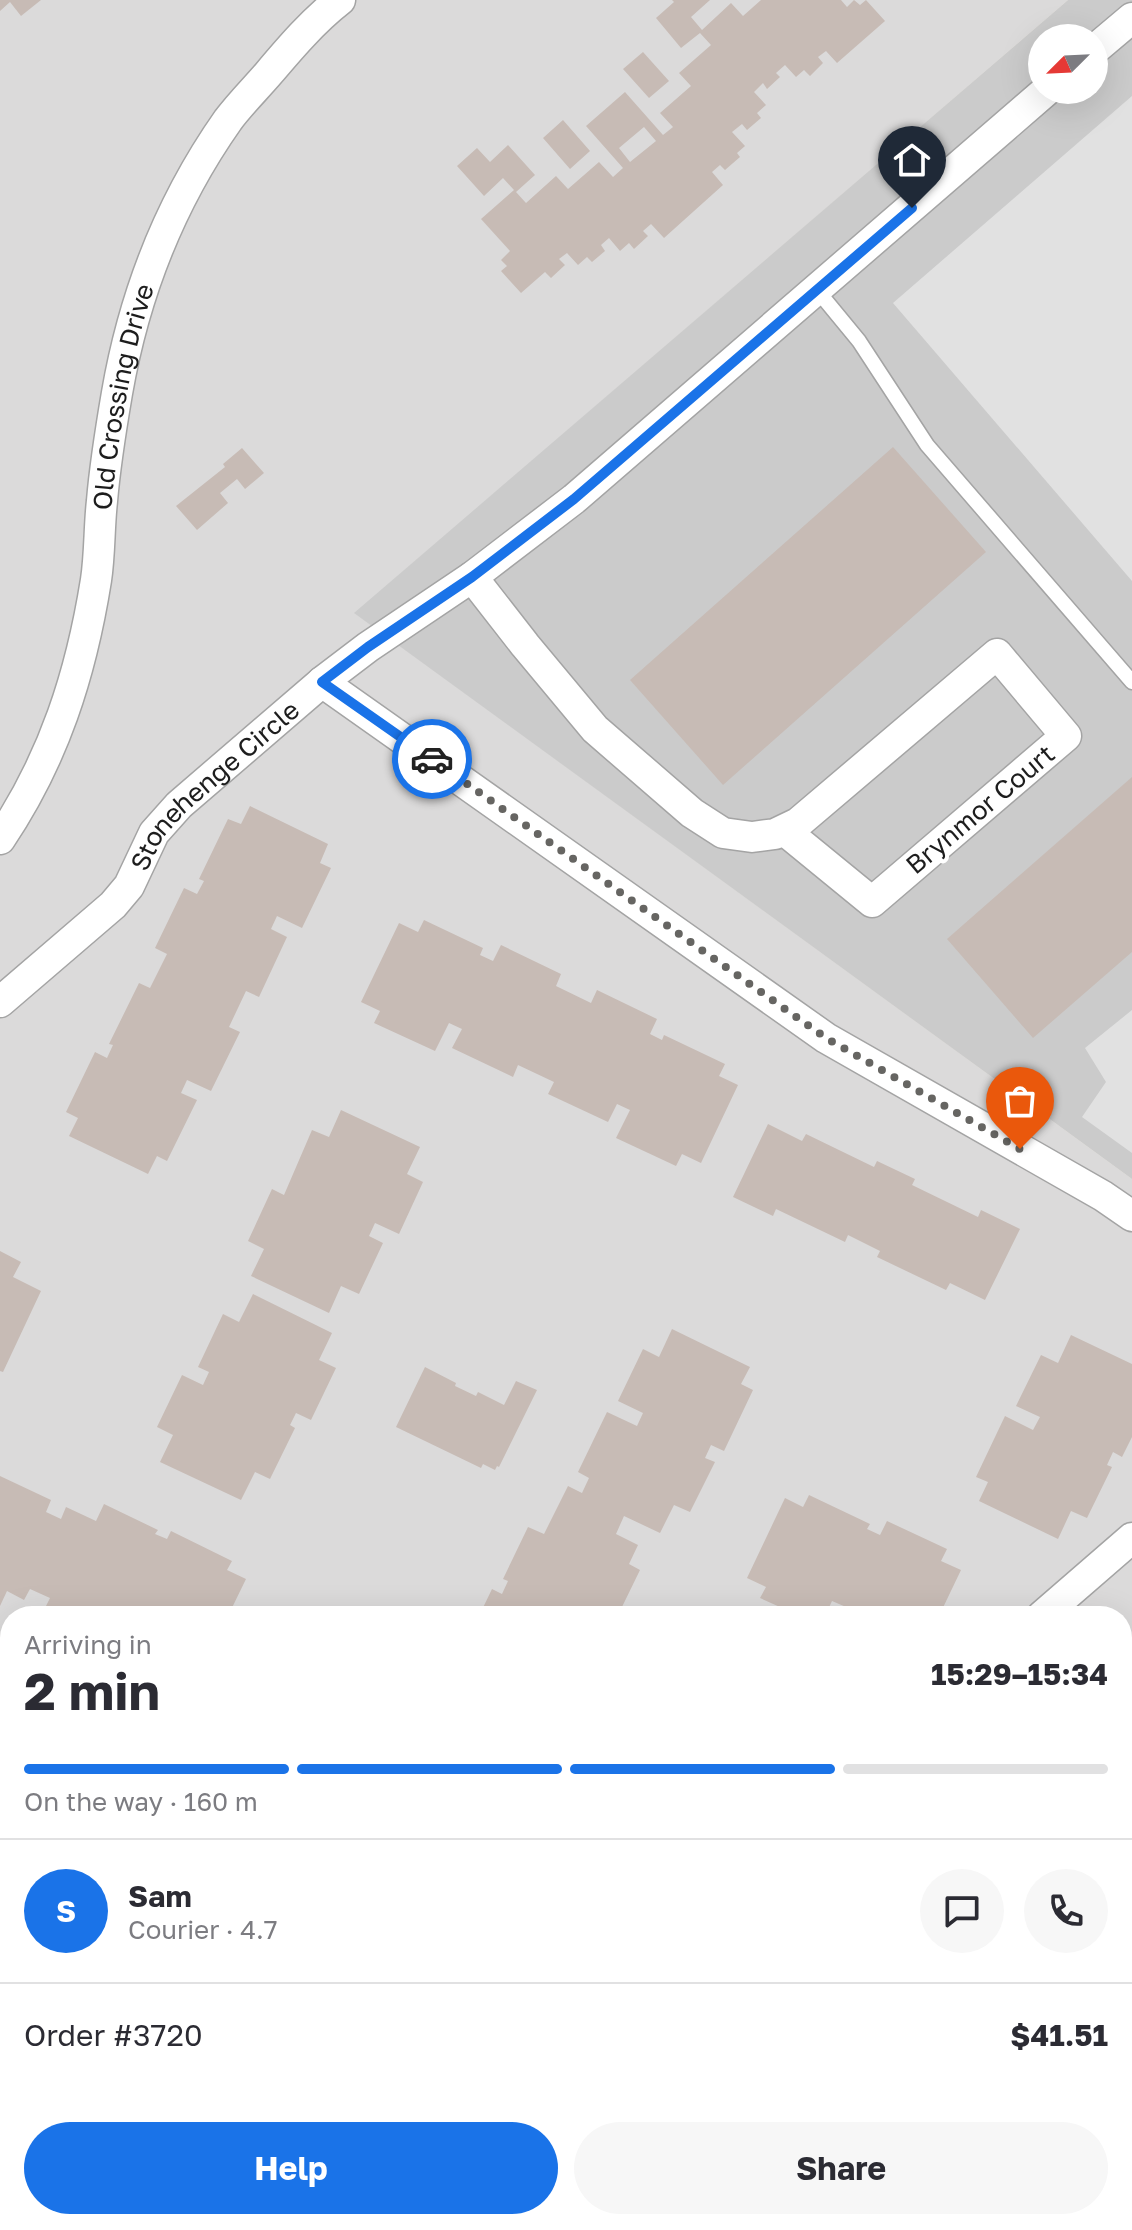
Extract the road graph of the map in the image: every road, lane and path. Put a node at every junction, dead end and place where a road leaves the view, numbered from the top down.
1 (340, 0) edge
2 (1132, 18) edge
3 (1108, 38) edge
4 (1031, 104) edge
5 (817, 290) junction
6 (472, 577) junction
7 (322, 682) junction
8 (1132, 682) edge
9 (784, 830) junction
10 (0, 839) edge
11 (0, 1002) edge
12 (1132, 1216) edge
13 (1132, 1538) edge
14 (1054, 1606) edge

1 - 10 street, Old Crossing Drive
2 - 3 street
4 - 5 street
5 - 6 street
5 - 8 lane
6 - 7 street
6 - 9 street, Brynmor Court
7 - 11 street, Stonehenge Circle
7 - 12 street, Stonehenge Circle
9 - 9 street, Brynmor Court
13 - 14 street

